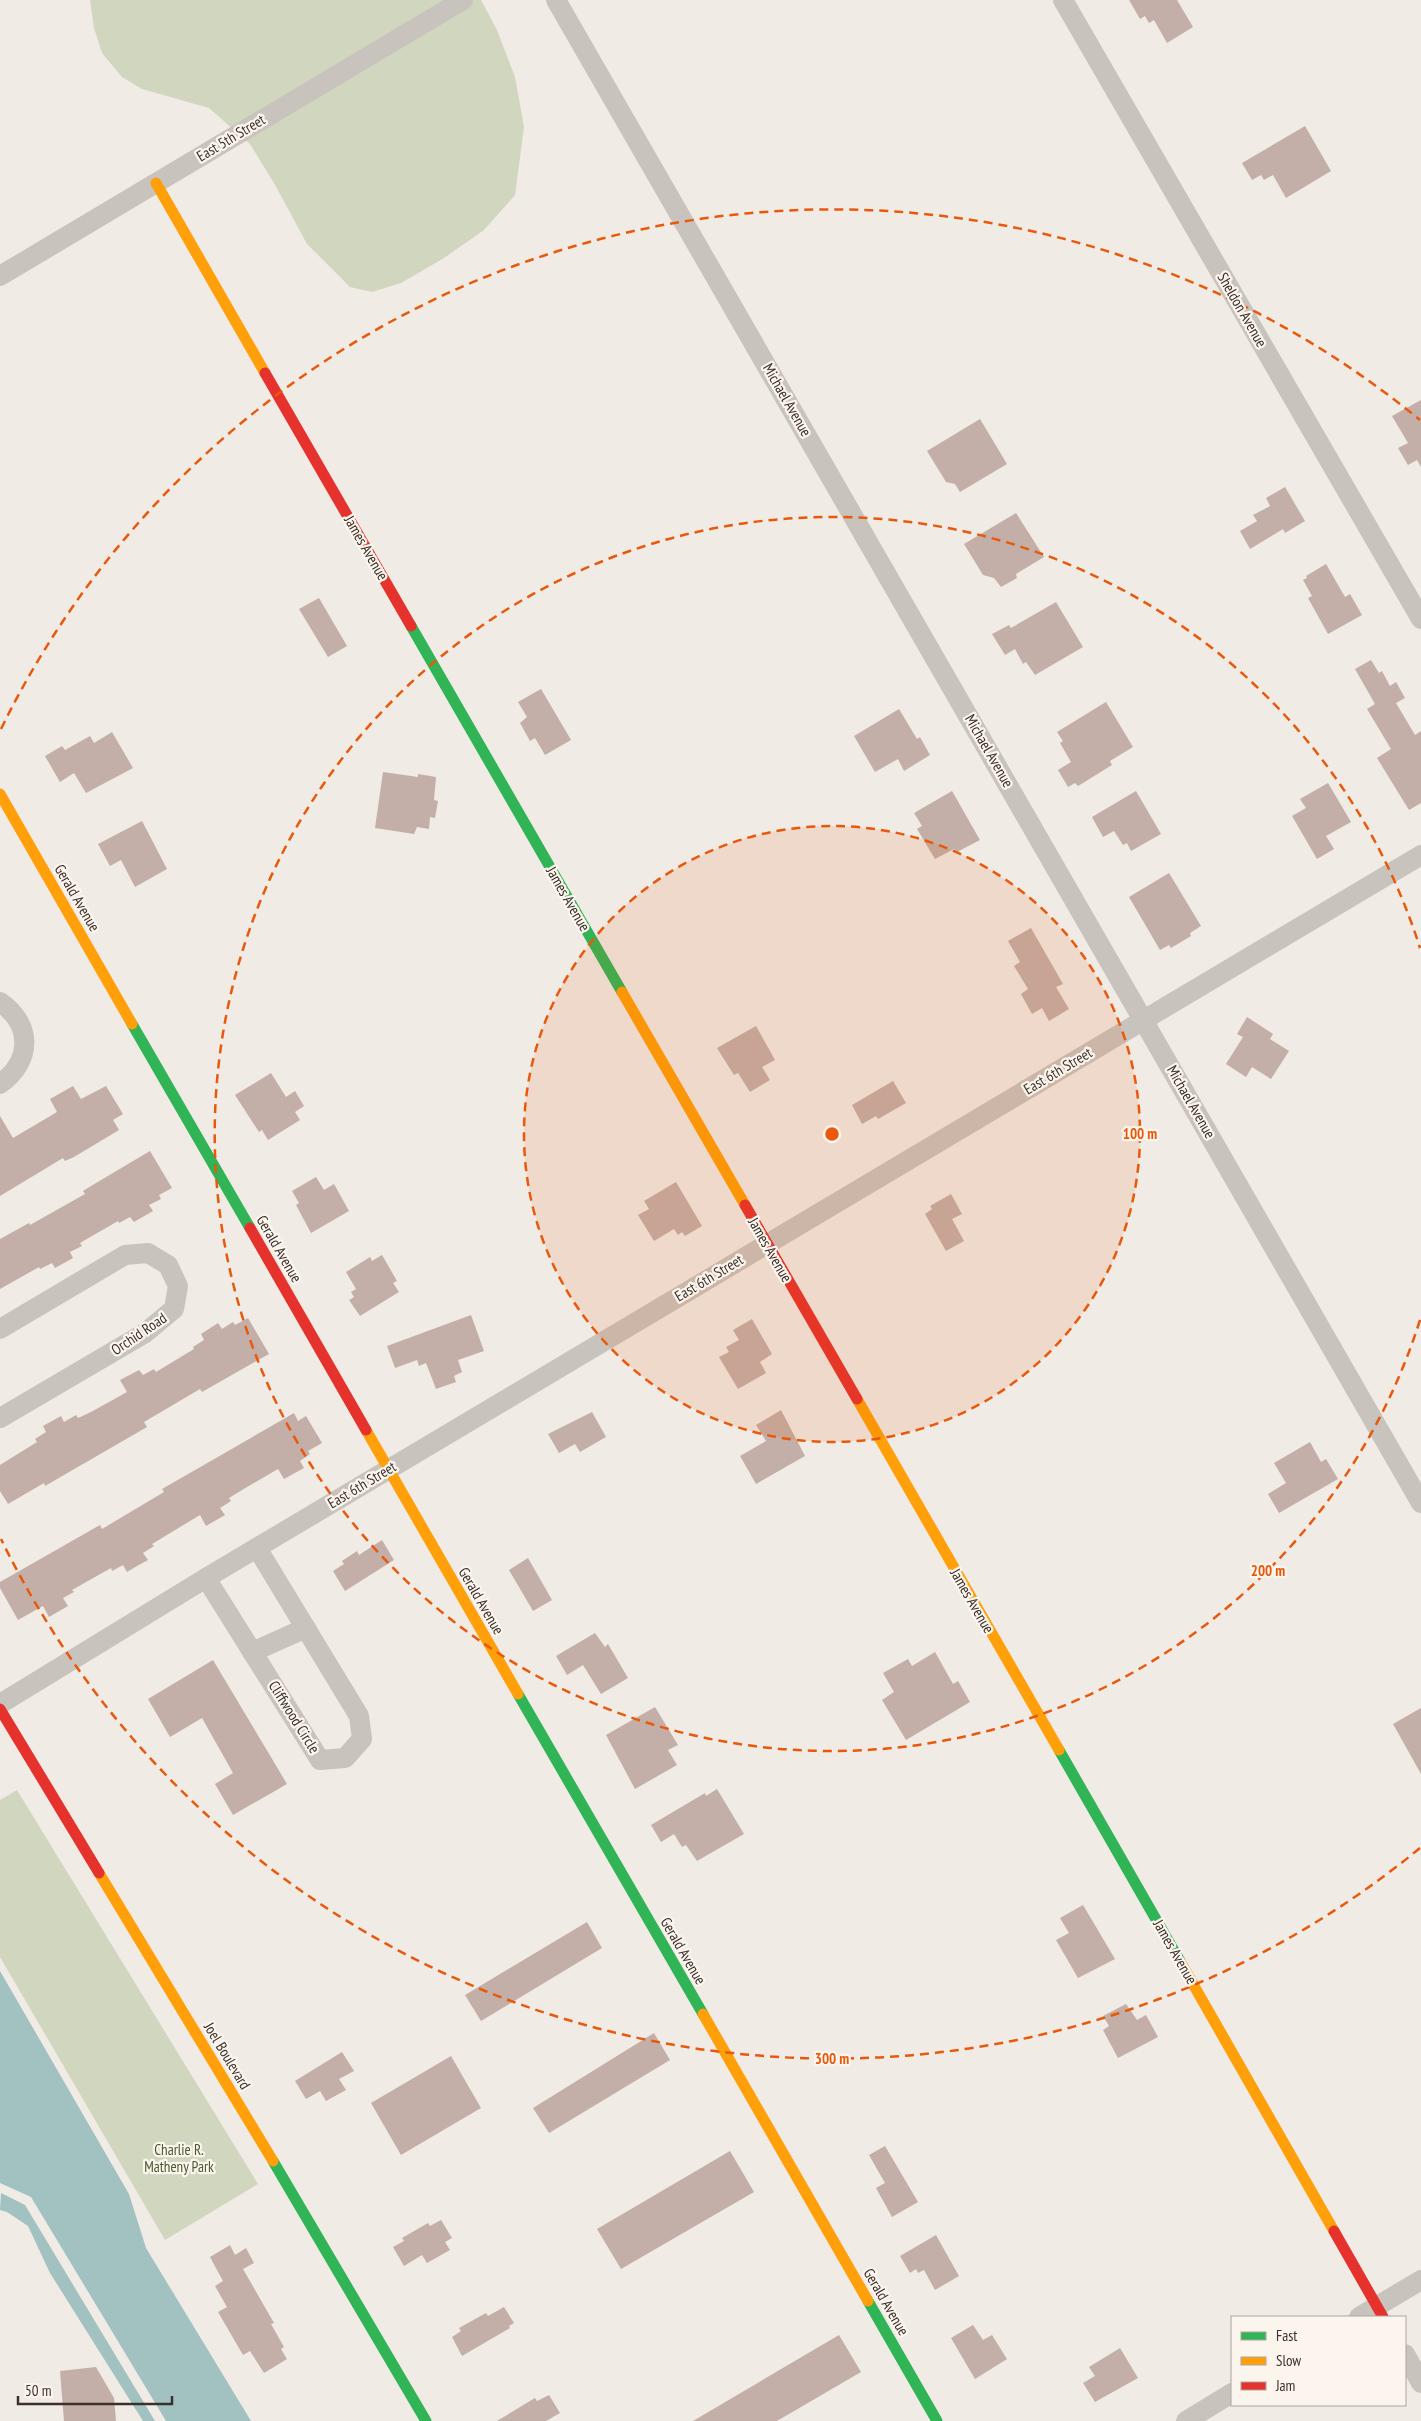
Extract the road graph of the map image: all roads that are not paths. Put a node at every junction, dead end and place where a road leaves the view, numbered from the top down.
1 (462, 0) edge
2 (556, 0) edge
3 (1063, 0) edge
4 (156, 183) junction
5 (0, 276) edge
6 (1421, 619) edge
7 (0, 794) edge
8 (1421, 855) edge
9 (0, 1002) edge
10 (1144, 1021) junction
11 (0, 1084) edge
12 (766, 1244) junction
13 (0, 1329) edge
14 (0, 1418) edge
15 (388, 1470) junction
16 (1421, 1503) edge
17 (257, 1548) junction
18 (206, 1578) junction
19 (306, 1628) junction
20 (252, 1652) junction
21 (0, 1704) edge
22 (0, 1709) edge
23 (1421, 2280) edge
24 (1380, 2312) edge
25 (1363, 2316) edge
26 (1406, 2356) edge
27 (1421, 2382) edge
28 (1231, 2395) edge
29 (426, 2421) edge
30 (937, 2421) edge
31 (1186, 2421) edge

1 - 4 street, East 5th Street
2 - 10 street, Michael Avenue
3 - 6 street, Sheldon Avenue
4 - 5 street, East 5th Street
4 - 12 street, James Avenue
7 - 15 street, Gerald Avenue
8 - 10 street, East 6th Street
9 - 11 street
10 - 12 street, East 6th Street
10 - 16 street, Michael Avenue
12 - 15 street, East 6th Street
12 - 24 street, James Avenue
13 - 14 street, Orchid Road
15 - 17 street, East 6th Street
15 - 30 street, Gerald Avenue
17 - 18 street, East 6th Street
17 - 19 street, Cliffwood Circle
18 - 20 street, Cliffwood Circle
18 - 21 street, East 6th Street
19 - 20 street
19 - 20 street, Cliffwood Circle
22 - 29 street, Joel Boulevard
23 - 24 street
24 - 25 street
26 - 27 street
28 - 31 street

